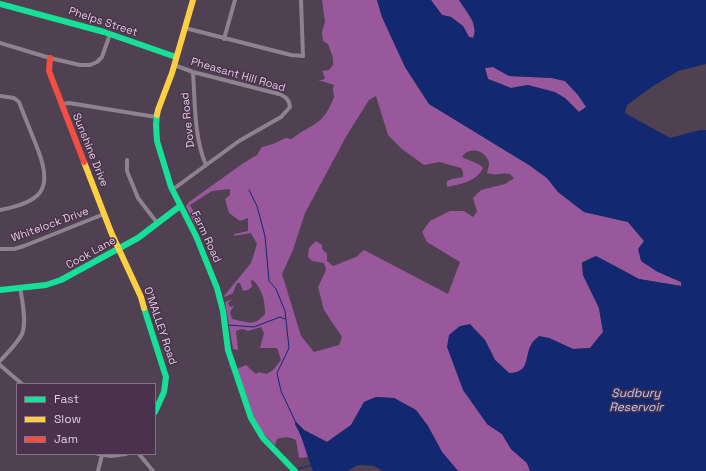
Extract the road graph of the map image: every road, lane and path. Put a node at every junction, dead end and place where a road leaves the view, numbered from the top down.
1 (193, 0) edge
2 (235, 0) edge
3 (301, 0) edge
4 (0, 4) edge
5 (185, 28) junction
6 (110, 34) junction
7 (224, 39) junction
8 (0, 44) edge
9 (176, 57) junction
10 (50, 58) junction
11 (174, 65) junction
12 (193, 72) junction
13 (0, 96) edge
14 (61, 104) junction
15 (156, 116) junction
16 (127, 160) dead end
17 (206, 165) junction
18 (172, 190) junction
19 (180, 206) junction
20 (0, 210) edge
21 (104, 214) junction
22 (158, 224) junction
23 (0, 249) edge
24 (118, 249) junction
25 (20, 287) junction
26 (0, 290) edge
27 (0, 361) edge
28 (0, 366) edge
29 (21, 383) edge
30 (156, 410) edge
31 (100, 455) edge
32 (122, 455) edge
33 (140, 455) edge
34 (98, 471) edge
35 (153, 471) edge
36 (295, 471) edge

1 - 5 street, Farm Road
2 - 7 street
3 - 7 street
4 - 6 street, Phelps Street
5 - 7 street
5 - 9 street, Farm Road
6 - 9 street, Phelps Street
6 - 10 street
8 - 10 street
9 - 11 street, Farm Road
10 - 14 street, Sunshine Drive
11 - 12 street, Pheasant Hill Road
11 - 15 street, Farm Road
12 - 17 street, Dove Road
12 - 17 street, Pheasant Hill Road
13 - 20 street
14 - 15 street
14 - 21 street, Sunshine Drive
15 - 18 street, Farm Road
16 - 22 street
17 - 18 street, Pheasant Hill Road
18 - 19 street, Farm Road
19 - 22 street, Cook Lane
19 - 36 street, Farm Road
21 - 23 street, Whitelock Drive
21 - 24 street, Sunshine Drive
22 - 24 street, Cook Lane
24 - 25 street, Cook Lane
24 - 30 street, O'MALLEY Road
25 - 26 street, Cook Lane
25 - 27 street
28 - 29 street
31 - 32 street
31 - 34 street
33 - 35 street

